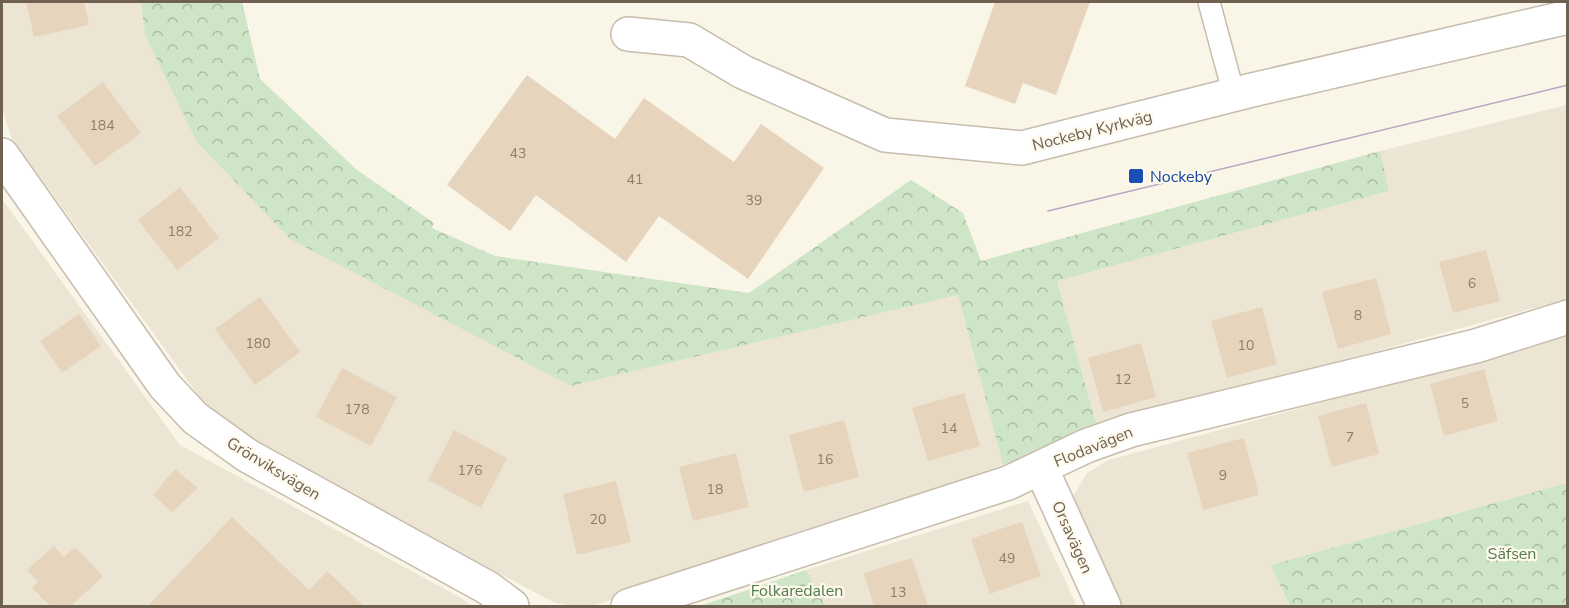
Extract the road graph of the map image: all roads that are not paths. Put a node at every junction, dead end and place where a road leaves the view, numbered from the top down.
1 (1209, 2) edge
2 (1568, 17) edge
3 (628, 34) dead end
4 (1234, 95) junction
5 (2, 155) edge
6 (1568, 317) edge
7 (1041, 468) junction
8 (512, 606) edge
9 (628, 606) edge
10 (1104, 606) edge

1 - 4 lane
2 - 4 street, Nockeby Kyrkväg
3 - 4 street, Nockeby Kyrkväg
5 - 8 street, Grönviksvägen
6 - 7 street, Flodavägen
7 - 9 street, Flodavägen
7 - 10 street, Orsavägen

